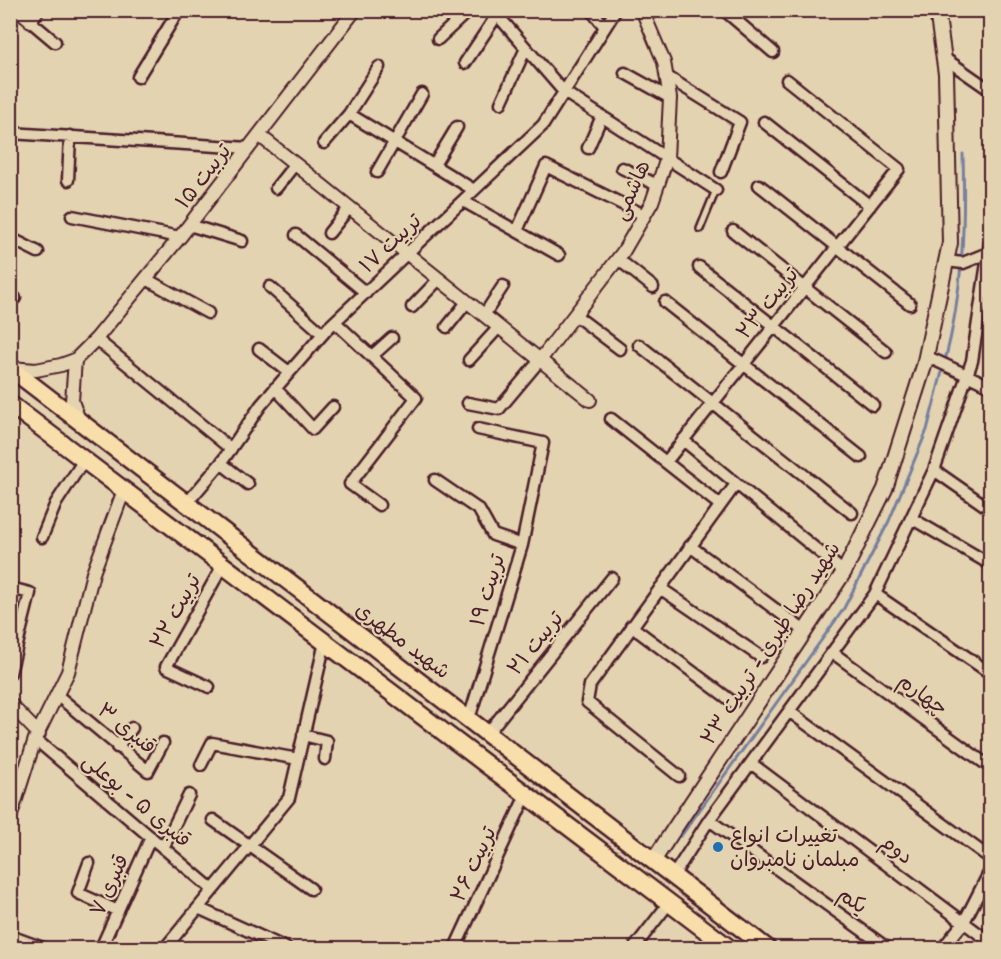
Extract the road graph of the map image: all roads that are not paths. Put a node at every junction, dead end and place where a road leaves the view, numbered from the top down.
1 (17, 10) edge
2 (39, 10) edge
3 (179, 10) edge
4 (356, 10) edge
5 (469, 10) edge
6 (591, 10) edge
7 (616, 10) edge
8 (642, 10) edge
9 (724, 10) edge
10 (937, 10) edge
11 (495, 13) edge
12 (30, 22) junction
13 (605, 27) junction
14 (438, 39) dead end
15 (55, 42) dead end
16 (526, 48) junction
17 (772, 52) dead end
18 (944, 58) junction
19 (465, 63) dead end
20 (379, 67) dead end
21 (625, 73) dead end
22 (666, 76) junction
23 (138, 77) dead end
24 (787, 80) dead end
25 (990, 90) edge
26 (564, 92) junction
27 (422, 94) dead end
28 (670, 98) junction
29 (501, 103) dead end
30 (348, 114) junction
31 (602, 116) junction
32 (764, 122) dead end
33 (458, 127) dead end
34 (10, 133) edge
35 (259, 135) junction
36 (70, 136) junction
37 (394, 141) junction
38 (324, 144) dead end
39 (249, 148) junction
40 (588, 148) dead end
41 (667, 158) junction
42 (295, 164) junction
43 (434, 165) junction
44 (622, 168) dead end
45 (376, 172) dead end
46 (721, 172) dead end
47 (68, 180) dead end
48 (657, 185) junction
49 (759, 185) dead end
50 (276, 188) dead end
51 (474, 190) junction
52 (717, 190) joint
53 (463, 201) junction
54 (870, 206) junction
55 (349, 208) junction
56 (644, 215) junction
57 (72, 216) dead end
58 (189, 225) junction
59 (700, 229) dead end
60 (517, 231) junction
61 (733, 231) dead end
62 (296, 234) dead end
63 (329, 234) dead end
64 (180, 237) junction
65 (10, 238) edge
66 (242, 241) dead end
67 (837, 246) junction
68 (989, 248) edge
69 (38, 252) dead end
70 (407, 254) junction
71 (559, 255) dead end
72 (618, 259) junction
73 (946, 261) junction
74 (699, 267) dead end
75 (146, 279) junction
76 (439, 279) junction
77 (503, 286) dead end
78 (270, 287) dead end
79 (653, 287) dead end
80 (804, 288) junction
81 (366, 293) junction
82 (467, 302) junction
83 (664, 302) dead end
84 (910, 304) dead end
85 (412, 307) dead end
86 (208, 313) dead end
87 (484, 315) junction
88 (575, 315) junction
89 (335, 322) junction
90 (773, 326) junction
91 (447, 327) dead end
92 (498, 327) junction
93 (323, 334) junction
94 (392, 338) dead end
95 (96, 339) junction
96 (639, 345) dead end
97 (259, 349) dead end
98 (620, 349) dead end
99 (886, 352) dead end
100 (372, 356) junction
101 (926, 356) junction
102 (75, 360) junction
103 (469, 360) dead end
104 (540, 360) junction
105 (743, 364) junction
106 (10, 368) edge
107 (290, 372) junction
108 (967, 375) junction
109 (990, 386) edge
110 (275, 388) junction
111 (590, 400) dead end
112 (712, 403) junction
113 (468, 404) dead end
114 (873, 405) dead end
115 (12, 407) edge
116 (333, 407) dead end
117 (610, 419) dead end
118 (79, 420) junction
119 (478, 429) dead end
120 (683, 440) junction
121 (231, 448) junction
122 (861, 457) dead end
123 (84, 460) junction
124 (666, 462) junction
125 (221, 463) junction
126 (934, 470) junction
127 (435, 480) dead end
128 (248, 484) dead end
129 (736, 484) junction
130 (124, 490) junction
131 (187, 503) junction
132 (379, 505) dead end
133 (720, 505) junction
134 (990, 508) edge
135 (852, 513) dead end
136 (911, 518) junction
137 (42, 537) dead end
138 (522, 545) junction
139 (690, 546) junction
140 (990, 564) edge
141 (223, 565) junction
142 (844, 572) junction
143 (612, 578) dead end
144 (10, 588) edge
145 (660, 588) junction
146 (875, 594) junction
147 (632, 626) junction
148 (806, 632) junction
149 (325, 642) junction
150 (833, 652) junction
151 (761, 657) dead end
152 (404, 670) junction
153 (10, 673) edge
154 (990, 673) edge
155 (209, 687) dead end
156 (388, 691) junction
157 (58, 696) junction
158 (733, 702) dead end
159 (10, 704) edge
160 (790, 712) junction
161 (469, 719) junction
162 (132, 728) dead end
163 (487, 734) junction
164 (303, 735) junction
165 (37, 737) junction
166 (163, 743) dead end
167 (117, 747) junction
168 (298, 759) junction
169 (325, 759) dead end
170 (201, 765) dead end
171 (752, 765) junction
172 (990, 767) edge
173 (679, 776) dead end
174 (189, 795) dead end
175 (526, 795) junction
176 (10, 818) edge
177 (213, 820) dead end
178 (709, 820) junction
179 (152, 837) junction
180 (250, 846) junction
181 (164, 848) junction
182 (990, 858) edge
183 (653, 861) junction
184 (89, 863) dead end
185 (990, 871) edge
186 (673, 876) junction
187 (310, 889) dead end
188 (213, 890) junction
189 (669, 903) junction
190 (198, 908) junction
191 (118, 911) junction
192 (964, 922) junction
193 (10, 936) edge
194 (990, 942) edge
195 (43, 948) edge
196 (101, 948) edge
197 (165, 948) edge
198 (286, 948) edge
199 (455, 948) edge
200 (634, 948) edge
201 (729, 948) edge
202 (767, 948) edge
203 (887, 948) edge
204 (943, 948) edge

1 - 12 street
2 - 12 street
3 - 23 street
4 - 35 street, تربیت ۱۵
5 - 14 street
6 - 13 street
7 - 13 street, تربیت ۱۷
8 - 22 street, هاشمی
9 - 17 street
10 - 18 main road, شهید رضا طبری - تربیت ۲۳
11 - 16 street
11 - 19 street
12 - 15 street
13 - 26 street, تربیت ۱۷
16 - 26 street
16 - 29 street
18 - 25 street
18 - 73 main road, شهید رضا طبری - تربیت ۲۳
20 - 30 street
21 - 28 street
22 - 28 street, هاشمی
22 - 46 street
24 - 54 street, تربیت ۲۳
26 - 31 street
26 - 51 street, تربیت ۱۷
27 - 37 street
28 - 41 street, هاشمی
30 - 37 street
30 - 38 street
31 - 40 street
31 - 41 street
32 - 54 street
33 - 43 street
34 - 36 street
35 - 39 street, تربیت ۱۵
35 - 42 street
36 - 39 street
36 - 47 street
37 - 43 street
37 - 45 street
39 - 58 street, تربیت ۱۵
41 - 48 street, هاشمی
41 - 52 street
42 - 50 street
42 - 55 street
43 - 51 street
44 - 48 street
48 - 56 street, هاشمی
49 - 67 street
51 - 53 street, تربیت ۱۷
52 - 59 lane
53 - 60 street
53 - 70 street, تربیت ۱۷
54 - 67 street, تربیت ۲۳
55 - 63 street
55 - 70 street
56 - 60 street
56 - 72 street, هاشمی
57 - 64 street
58 - 64 street, تربیت ۱۵
58 - 66 street
60 - 71 street
61 - 80 street
62 - 81 street
64 - 75 street, تربیت ۱۵
65 - 69 street
67 - 80 street, تربیت ۲۳
67 - 84 street
68 - 73 street
68 - 108 street
70 - 76 street
70 - 81 street, تربیت ۱۷
72 - 79 street
72 - 88 street, هاشمی
73 - 101 main road, شهید رضا طبری - تربیت ۲۳
74 - 90 street
75 - 86 street
75 - 95 street, تربیت ۱۵
76 - 82 street
76 - 85 street
77 - 87 street
78 - 93 street
80 - 90 street, تربیت ۲۳
80 - 99 street
81 - 89 street, تربیت ۱۷
82 - 87 street
82 - 91 street
83 - 105 street
87 - 92 street
88 - 98 street
88 - 104 street, هاشمی
89 - 93 street, تربیت ۱۷
89 - 100 street
90 - 105 street, تربیت ۲۳
90 - 114 street
92 - 103 street
92 - 104 street
93 - 107 street, تربیت ۱۷
94 - 100 street
95 - 102 street, تربیت ۱۵
95 - 121 street
96 - 112 street
97 - 107 street
100 - 132 street
101 - 108 street
101 - 142 main road, شهید رضا طبری - تربیت ۲۳
102 - 106 street
102 - 118 street
104 - 111 street
104 - 113 street
105 - 112 street, تربیت ۲۳
105 - 122 street
106 - 118 main road, شهید مطهری
107 - 110 street, تربیت ۱۷
108 - 109 street
108 - 126 street
110 - 116 street
110 - 121 street, تربیت ۱۷
112 - 120 street, تربیت ۲۳
112 - 135 street
115 - 123 main road
117 - 124 street
118 - 131 main road, شهید مطهری
119 - 138 street
120 - 124 street, تربیت ۲۳
120 - 129 street
121 - 125 street, تربیت ۱۷
123 - 130 main road
123 - 137 street
124 - 133 street
125 - 128 street
125 - 131 street, تربیت ۱۷
126 - 134 street
126 - 136 street
127 - 138 street, تربیت ۱۹
129 - 133 street
129 - 142 street
130 - 141 main road
130 - 157 street
131 - 152 main road, شهید مطهری
133 - 139 street
136 - 140 street
136 - 146 street
138 - 161 street, تربیت ۱۹
139 - 145 street
139 - 148 street
141 - 149 main road
141 - 155 street, تربیت ۲۲
142 - 148 main road, شهید رضا طبری - تربیت ۲۳
143 - 163 street, تربیت ۲۱
144 - 153 street
145 - 147 street
145 - 151 street
146 - 150 street
146 - 154 street
147 - 158 street
147 - 173 street
148 - 183 main road, شهید رضا طبری - تربیت ۲۳
149 - 156 main road
149 - 164 street
150 - 160 street
150 - 172 street, چهارم
152 - 156 main road
152 - 161 main road, شهید مطهری
156 - 175 main road
157 - 165 street
157 - 167 street, قنبری ۳
159 - 165 street
160 - 171 street
160 - 182 street
161 - 163 main road, شهید مطهری
162 - 167 street
163 - 183 main road, شهید مطهری
164 - 168 street
164 - 169 street
165 - 176 street
165 - 179 street, قنبری ۵ - بوعلی
166 - 167 street, قنبری ۳
168 - 170 street
168 - 180 street
171 - 178 street
171 - 192 street, دوم
174 - 181 street
175 - 189 main road
175 - 199 street, تربیت ۲۶
177 - 180 street
178 - 186 street
178 - 203 street, یکم
179 - 181 street, قنبری ۵ - بوعلی
179 - 191 street, قنبری ۷
180 - 187 street
180 - 188 street
181 - 188 street, قنبری ۵ - بوعلی
183 - 186 main road, شهید مطهری
184 - 191 street
185 - 192 street
186 - 202 main road, شهید مطهری
188 - 190 street
189 - 200 street
189 - 201 main road
190 - 197 street
190 - 198 street
191 - 196 street, قنبری ۷
192 - 194 street, دوم
192 - 204 street
193 - 195 street

